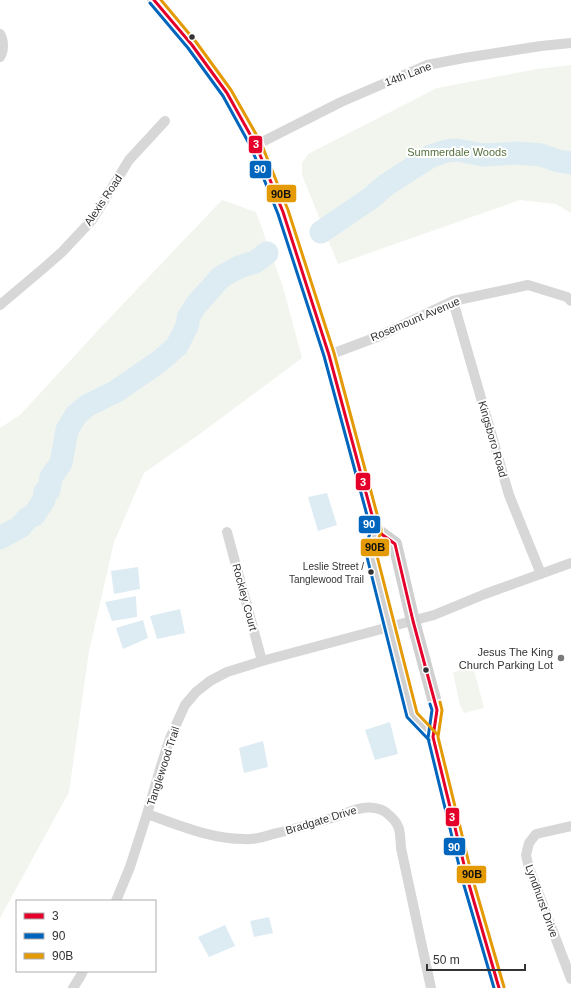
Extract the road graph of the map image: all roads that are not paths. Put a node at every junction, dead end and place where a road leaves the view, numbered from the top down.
1 (154, 0) edge
2 (0, 34) edge
3 (571, 43) edge
4 (0, 57) edge
5 (165, 121) dead end
6 (256, 145) junction
7 (453, 301) junction
8 (571, 301) edge
9 (0, 306) edge
10 (329, 355) junction
11 (376, 530) junction
12 (227, 532) dead end
13 (571, 563) edge
14 (541, 574) junction
15 (413, 621) junction
16 (390, 627) junction
17 (262, 661) junction
18 (433, 737) junction
19 (147, 814) junction
20 (571, 826) edge
21 (116, 900) edge
22 (82, 972) edge
23 (571, 980) edge
24 (73, 988) edge
25 (431, 988) edge
26 (499, 988) edge

1 - 6 main road
2 - 4 street
3 - 6 street, 14th Lane
5 - 9 street, Alexis Road
6 - 10 main road
7 - 8 street, Rosemount Avenue
7 - 10 street, Rosemount Avenue
7 - 14 street, Kingsboro Road
10 - 11 main road
11 - 15 main road
11 - 16 main road
12 - 17 street, Rockley Court
13 - 14 street
14 - 15 street
15 - 16 street, Tanglewood Trail
15 - 18 main road
16 - 17 street, Tanglewood Trail
16 - 18 main road
17 - 19 street, Tanglewood Trail
18 - 26 main road
19 - 21 street, Tanglewood Trail
19 - 25 street, Bradgate Drive
20 - 23 street, Lyndhurst Drive
22 - 24 street

